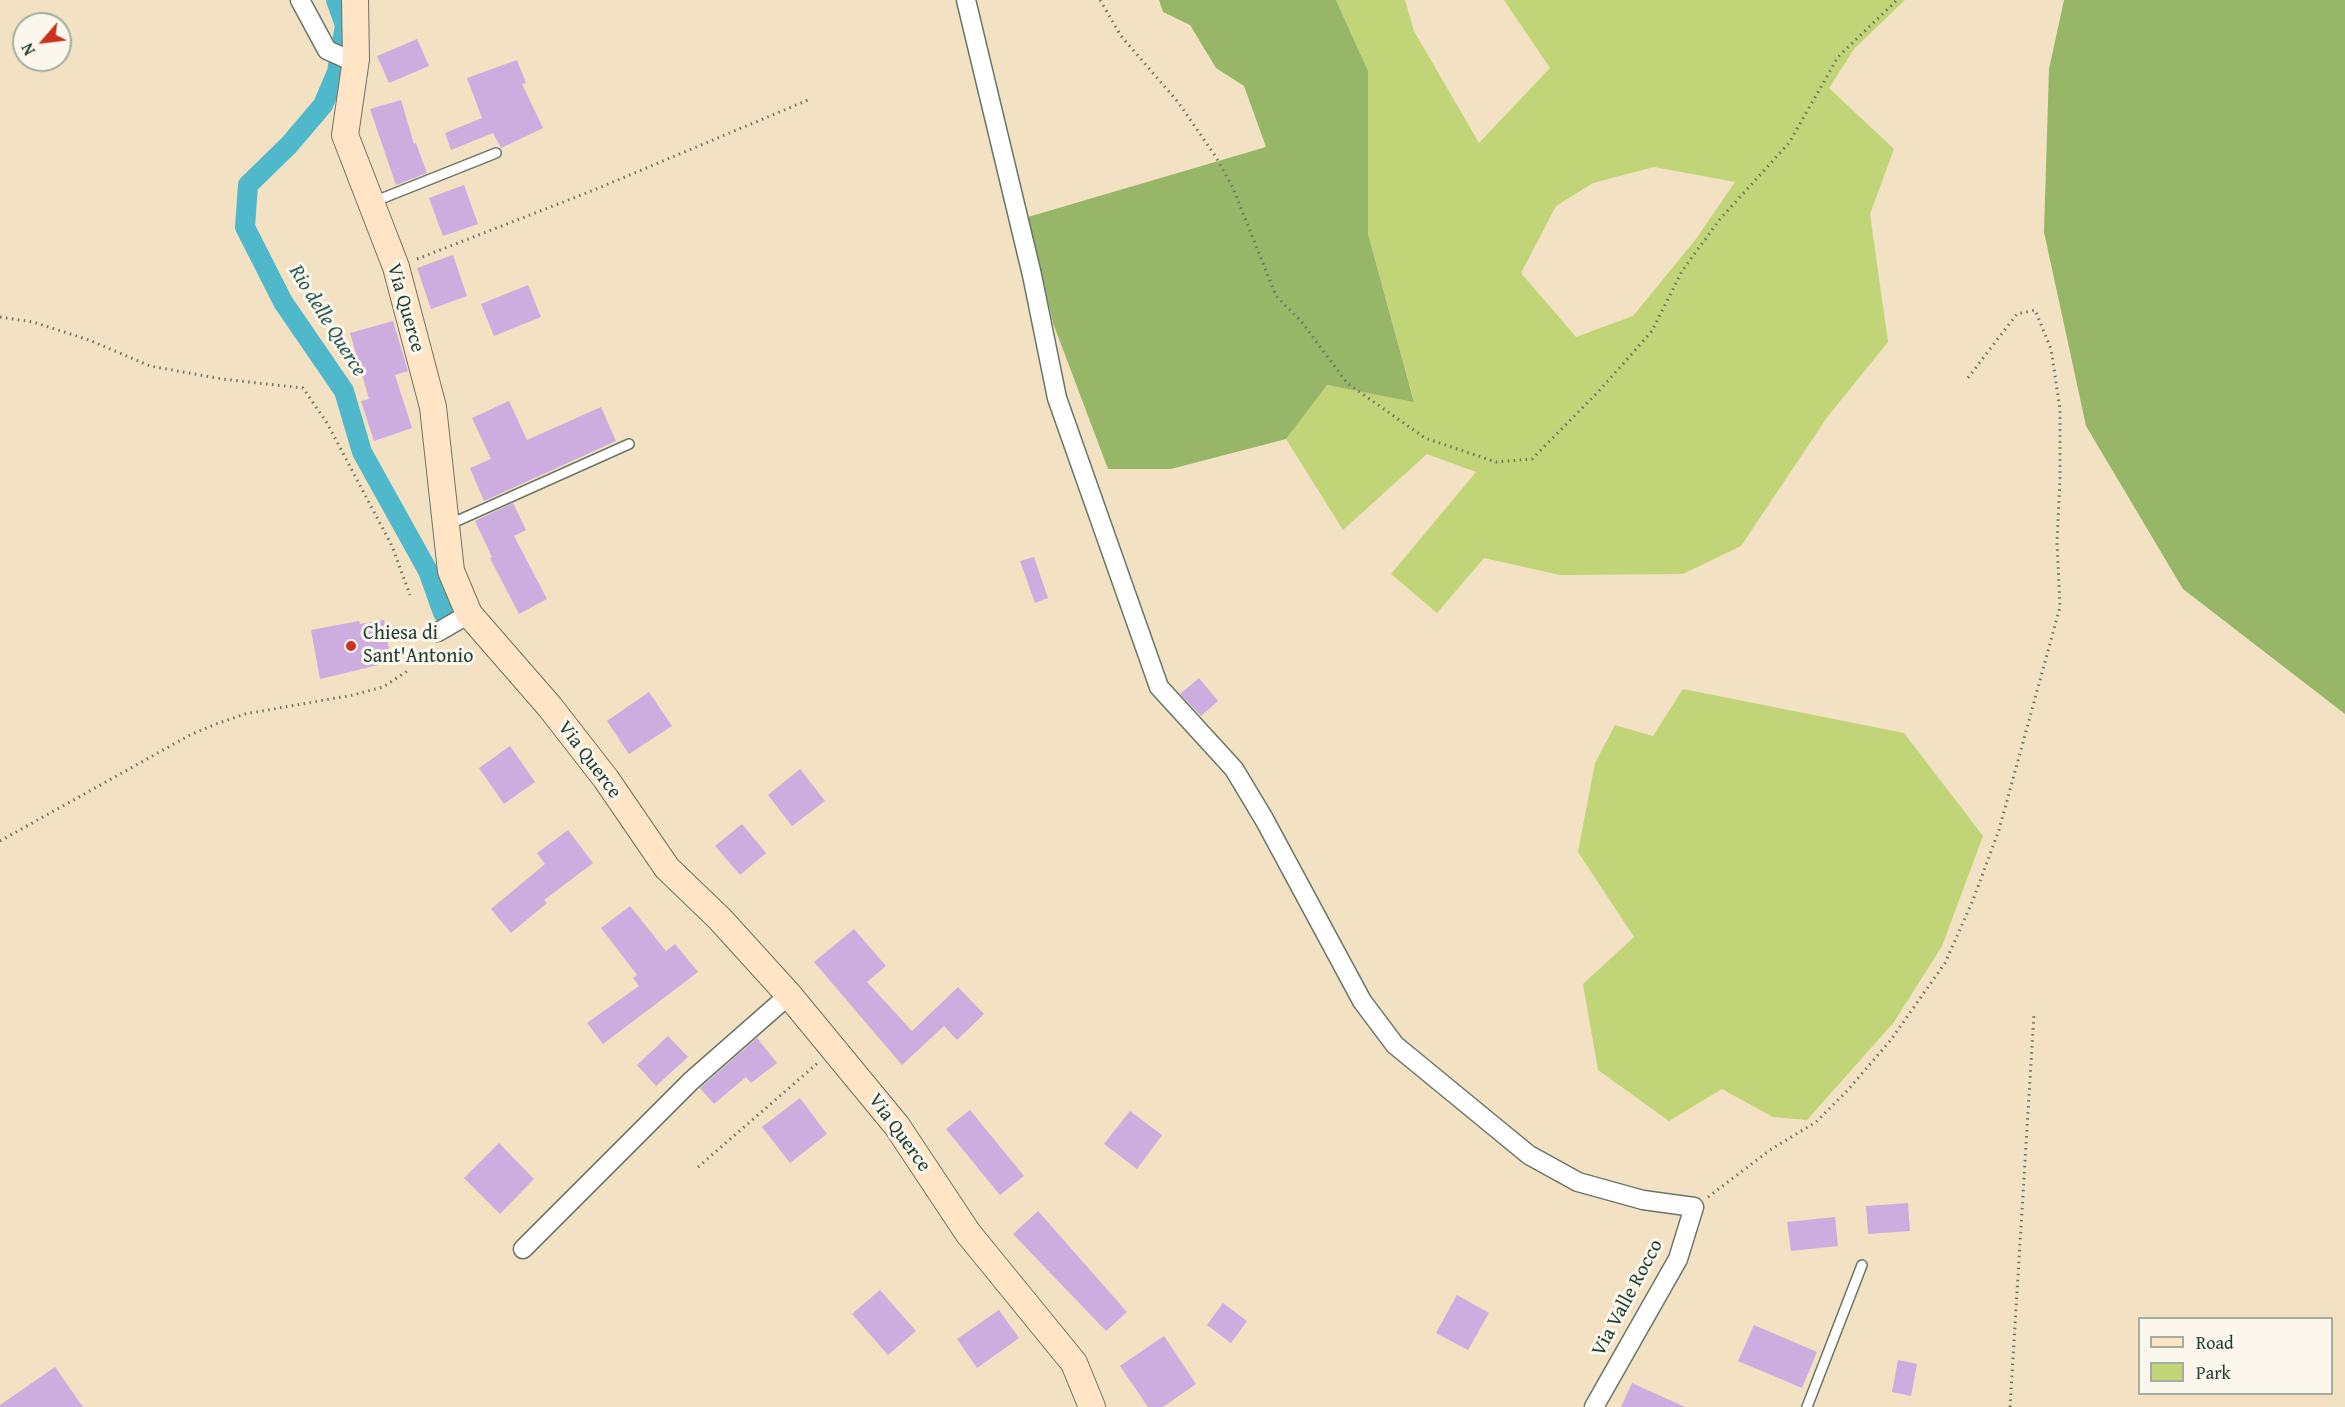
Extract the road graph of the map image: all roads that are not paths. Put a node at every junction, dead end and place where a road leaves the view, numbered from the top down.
1 (300, 0) edge
2 (355, 0) edge
3 (966, 0) edge
4 (351, 59) junction
5 (496, 153) dead end
6 (371, 203) junction
7 (629, 444) dead end
8 (448, 525) junction
9 (468, 614) junction
10 (438, 632) dead end
11 (789, 995) junction
12 (523, 1248) dead end
13 (1862, 1265) dead end
14 (1092, 1407) edge
15 (1594, 1407) edge
16 (1807, 1407) edge

1 - 4 street
2 - 4 street, Via Querce
3 - 15 street, Via Valle Rocco
4 - 6 street, Via Querce
5 - 6 lane
6 - 8 street, Via Querce
7 - 8 lane
8 - 9 street, Via Querce
9 - 10 street
9 - 11 street, Via Querce
11 - 12 street
11 - 14 street, Via Querce
13 - 16 lane

